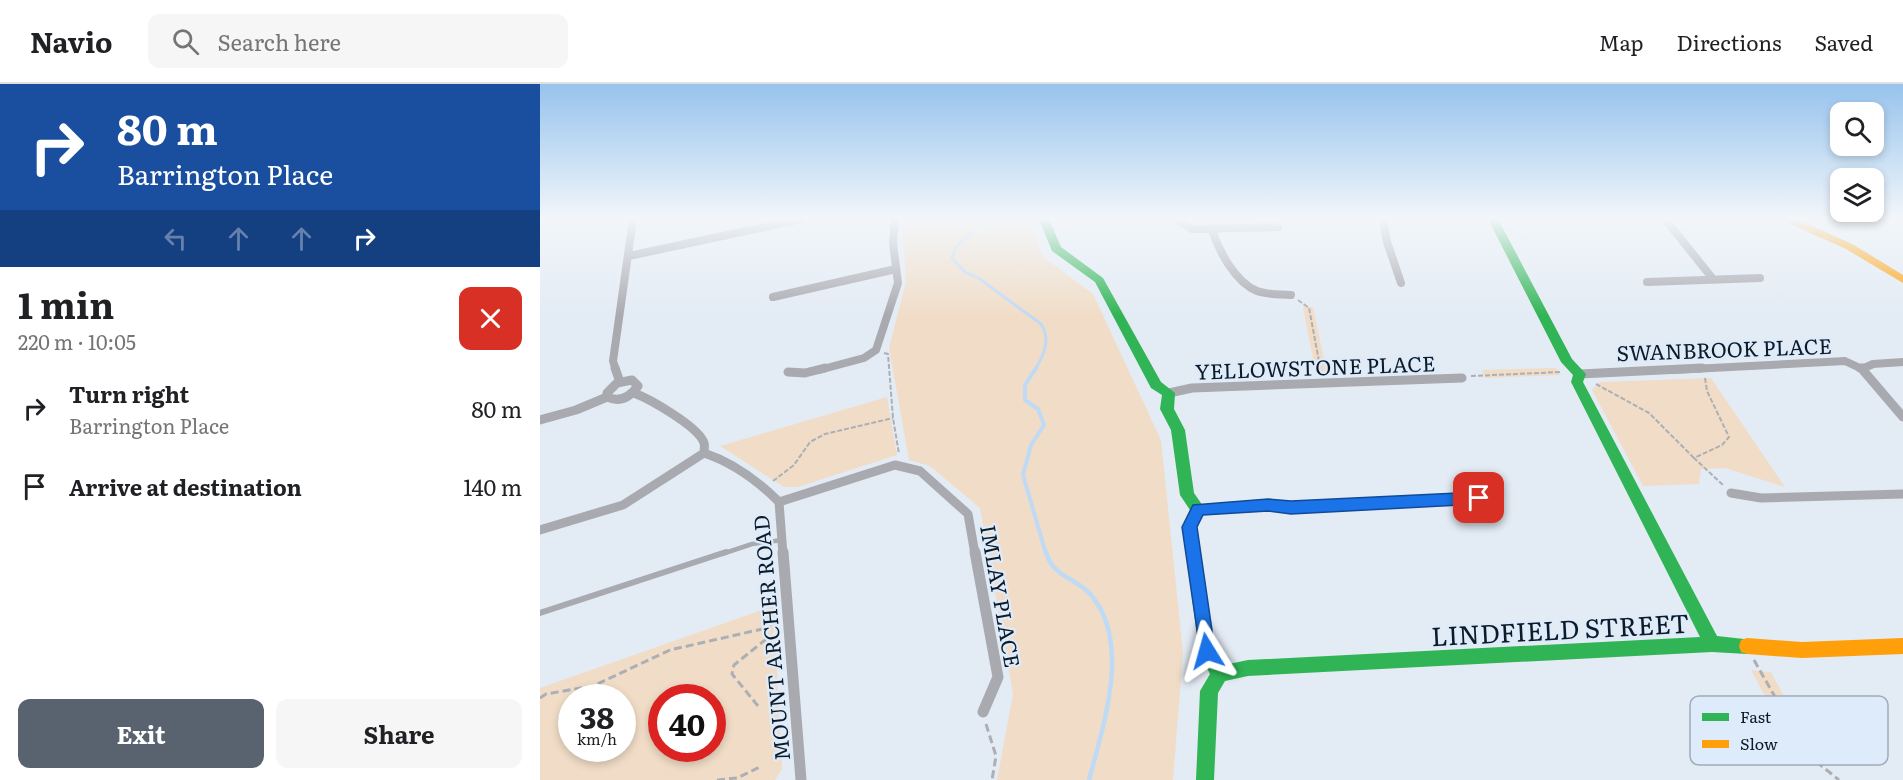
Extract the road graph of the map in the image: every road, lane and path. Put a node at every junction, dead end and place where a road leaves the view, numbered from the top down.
1 (629, 251) edge
2 (650, 251) edge
3 (894, 251) edge
4 (1059, 251) edge
5 (1222, 251) edge
6 (1390, 251) edge
7 (1510, 251) edge
8 (1691, 251) edge
9 (1859, 251) edge
10 (629, 256) junction
11 (896, 269) junction
12 (1760, 278) dead end
13 (1713, 279) junction
14 (1903, 280) edge
15 (1647, 282) dead end
16 (1401, 283) dead end
17 (1291, 295) joint
18 (773, 297) dead end
19 (876, 350) junction
20 (1903, 362) edge
21 (1704, 366) junction
22 (1862, 369) junction
23 (788, 372) dead end
24 (1580, 374) junction
25 (1462, 378) joint
26 (621, 382) junction
27 (1322, 384) junction
28 (634, 393) junction
29 (1169, 393) junction
30 (607, 397) junction
31 (1903, 417) edge
32 (893, 418) junction
33 (540, 420) edge
34 (704, 453) junction
35 (1694, 458) junction
36 (895, 465) junction
37 (764, 486) junction
38 (1731, 493) joint
39 (1903, 494) edge
40 (1479, 498) dead end
41 (779, 502) junction
42 (1198, 509) junction
43 (540, 530) edge
44 (782, 540) junction
45 (540, 613) edge
46 (771, 627) dead end
47 (770, 636) dead end
48 (1712, 644) junction
49 (1745, 645) junction
50 (1903, 646) edge
51 (1220, 674) junction
52 (1774, 696) edge
53 (540, 698) edge
54 (758, 706) dead end
55 (983, 712) joint
56 (1820, 765) edge
57 (760, 767) dead end
58 (717, 780) edge
59 (801, 780) edge
60 (992, 780) edge
61 (1205, 780) edge
62 (1839, 780) edge

1 - 10 street
2 - 10 street
3 - 11 street
4 - 29 street
5 - 17 street
6 - 16 street
7 - 24 street
8 - 13 street
9 - 14 street
10 - 26 street
11 - 18 street
11 - 19 street
12 - 13 street
13 - 15 street
17 - 27 path
19 - 23 street
19 - 32 path
20 - 22 street, SWANBROOK PLACE
21 - 22 street, SWANBROOK PLACE
21 - 24 street, SWANBROOK PLACE
21 - 35 path
22 - 31 street
24 - 25 path
24 - 35 path
24 - 48 street
25 - 27 street, YELLOWSTONE PLACE
26 - 28 street
26 - 30 street
27 - 29 street, YELLOWSTONE PLACE
28 - 30 street
28 - 34 street
29 - 42 street
30 - 33 street
32 - 36 path
32 - 37 path
34 - 37 street, MOUNT ARCHER ROAD
34 - 43 street
35 - 38 path
36 - 41 street
36 - 55 street, IMLAY PLACE
37 - 41 street, MOUNT ARCHER ROAD
38 - 39 street
40 - 42 street
41 - 44 street, MOUNT ARCHER ROAD
42 - 51 street
44 - 45 lane
44 - 59 street, MOUNT ARCHER ROAD
46 - 53 path
47 - 54 path
48 - 49 street, LINDFIELD STREET
48 - 51 street, LINDFIELD STREET
49 - 50 street, LINDFIELD STREET
49 - 52 path
51 - 61 street
55 - 60 path
56 - 62 path
57 - 58 path

